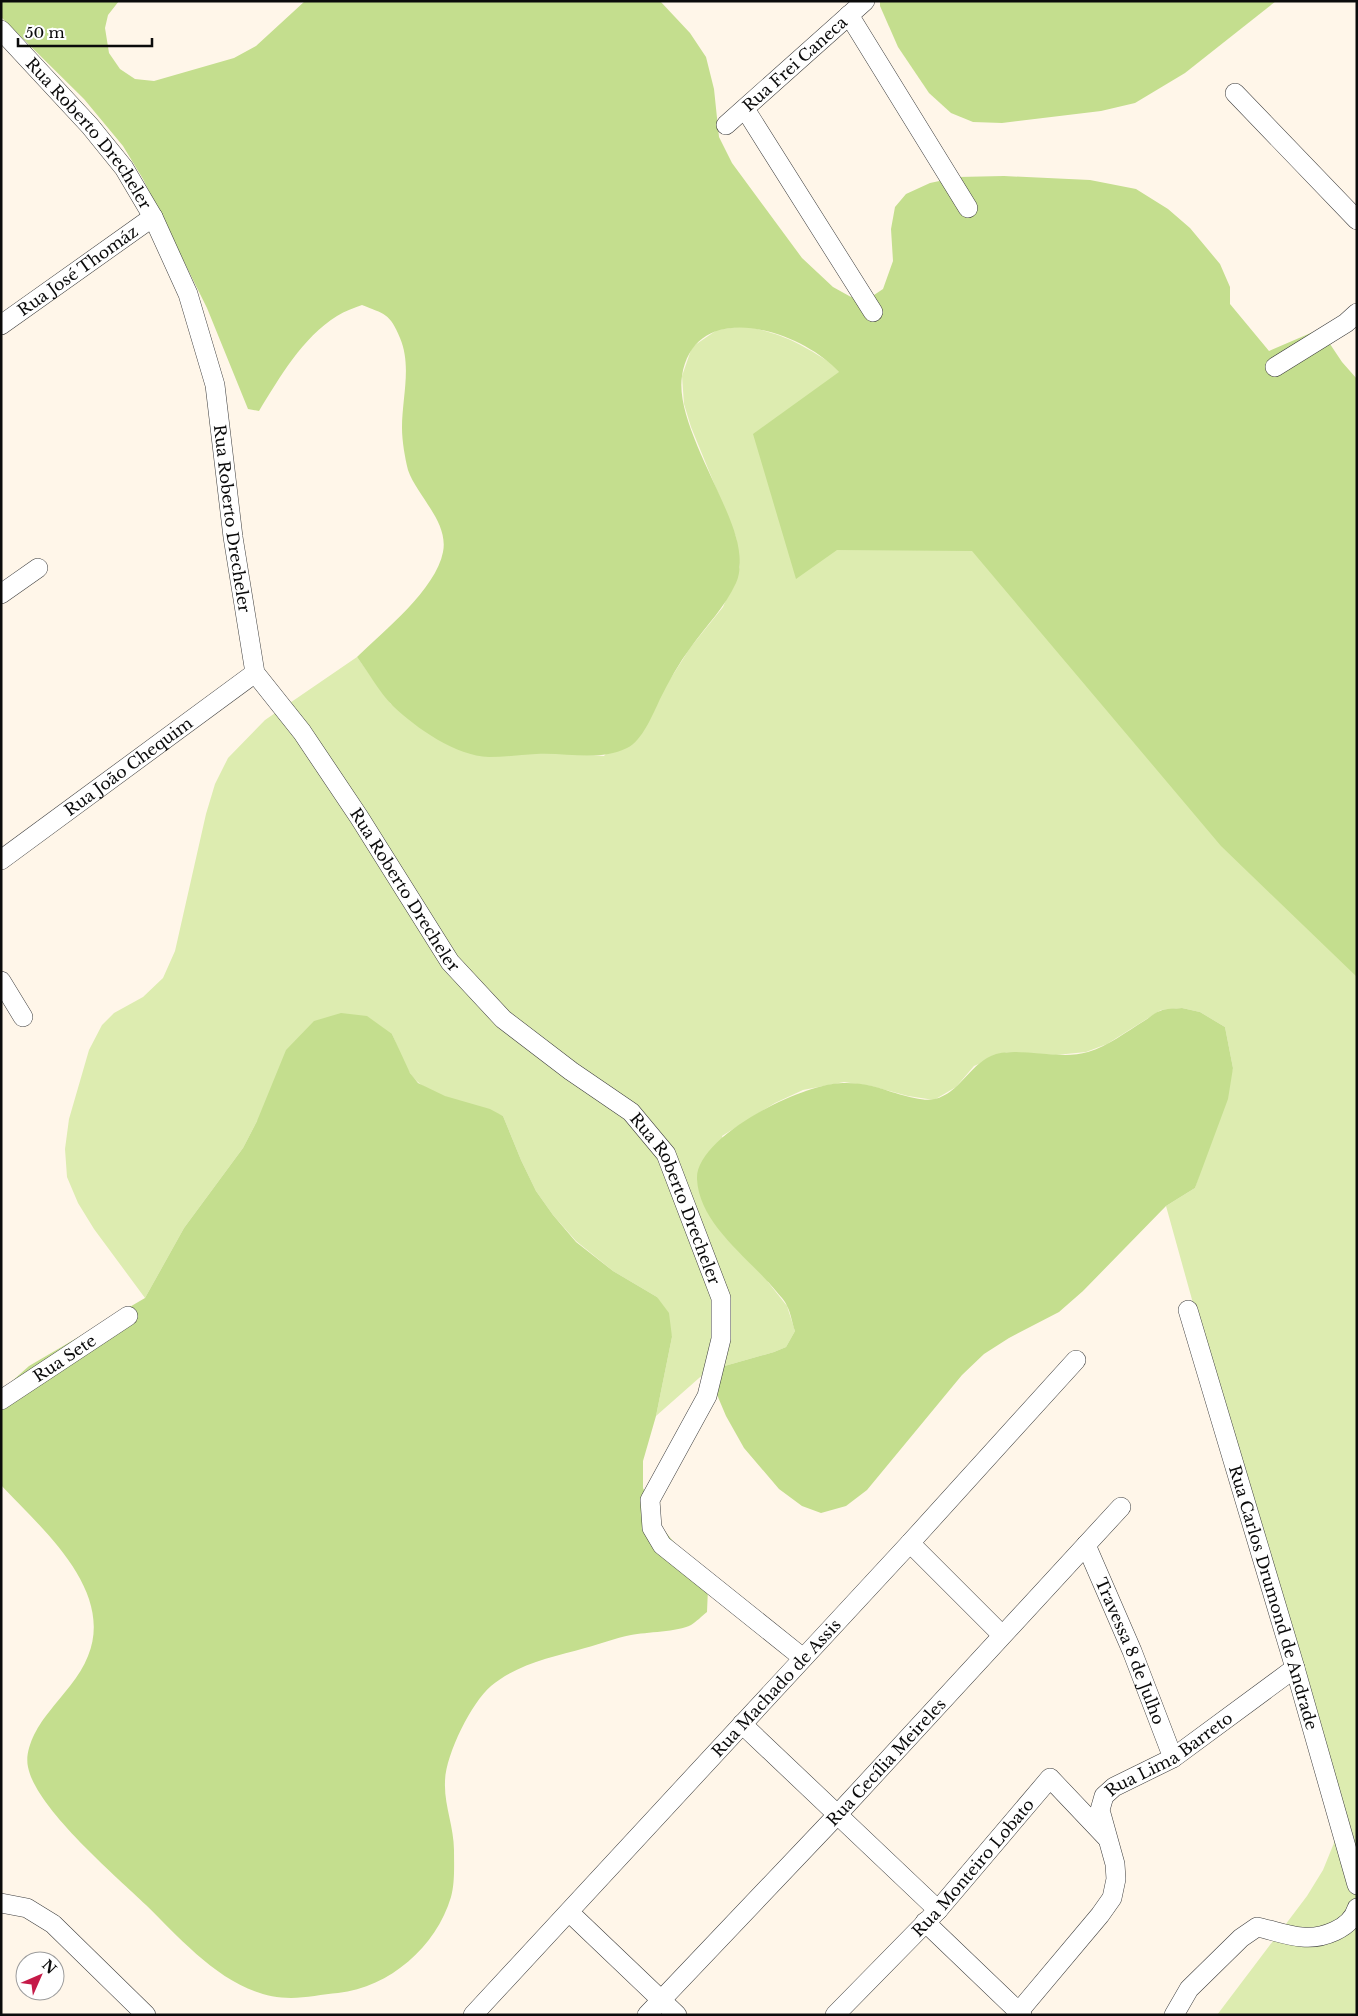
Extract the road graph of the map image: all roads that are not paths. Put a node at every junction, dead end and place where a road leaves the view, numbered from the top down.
1 (865, 1) edge
2 (849, 15) junction
3 (1, 30) edge
4 (1235, 93) dead end
5 (745, 109) junction
6 (726, 125) dead end
7 (968, 208) dead end
8 (153, 217) junction
9 (1357, 220) edge
10 (873, 312) dead end
11 (1357, 313) edge
12 (1, 325) edge
13 (1275, 367) dead end
14 (38, 568) dead end
15 (1, 594) edge
16 (255, 673) junction
17 (1, 860) edge
18 (1, 981) edge
19 (24, 1017) dead end
20 (1188, 1310) dead end
21 (128, 1316) dead end
22 (1076, 1360) dead end
23 (1, 1400) edge
24 (1121, 1507) dead end
25 (910, 1543) junction
26 (1086, 1545) junction
27 (1002, 1635) junction
28 (802, 1658) junction
29 (1295, 1668) junction
30 (742, 1724) junction
31 (1173, 1758) junction
32 (838, 1814) junction
33 (1108, 1840) junction
34 (1357, 1886) edge
35 (1, 1903) edge
36 (1357, 1908) edge
37 (569, 1912) junction
38 (931, 1916) junction
39 (661, 1999) junction
40 (1019, 2014) edge
41 (146, 2015) edge
42 (474, 2015) edge
43 (647, 2015) edge
44 (677, 2015) edge
45 (835, 2015) edge
46 (1174, 2015) edge

1 - 2 street, Rua Frei Caneca
2 - 5 street, Rua Frei Caneca
2 - 7 street
3 - 8 street, Rua Roberto Drecheler
4 - 9 street
5 - 6 street, Rua Frei Caneca
5 - 10 street
8 - 12 street, Rua José Thomáz
8 - 16 street, Rua Roberto Drecheler
11 - 13 street
14 - 15 street
16 - 17 street, Rua João Chequim
16 - 28 street, Rua Roberto Drecheler
18 - 19 street
20 - 29 street, Rua Carlos Drumond de Andrade
21 - 23 street, Rua Sete
22 - 25 street, Rua Machado de Assis
24 - 26 street, Rua Cecília Meireles
25 - 27 street
25 - 28 street, Rua Machado de Assis
26 - 27 street, Rua Cecília Meireles
26 - 31 street, Travessa 8 de Julho
27 - 32 street, Rua Cecília Meireles
28 - 30 street, Rua Machado de Assis
29 - 31 street, Rua Lima Barreto
29 - 34 street, Rua Carlos Drumond de Andrade
30 - 32 street
30 - 37 street, Rua Machado de Assis
31 - 33 street, Rua Lima Barreto
32 - 38 street
32 - 39 street, Rua Cecília Meireles
33 - 38 street, Rua Monteiro Lobato
33 - 40 street, Rua Lima Barreto
35 - 41 street
36 - 46 street
37 - 39 street
37 - 42 street, Rua Machado de Assis
38 - 40 street
38 - 45 street, Rua Monteiro Lobato
39 - 43 street, Rua Cecília Meireles
39 - 44 street

